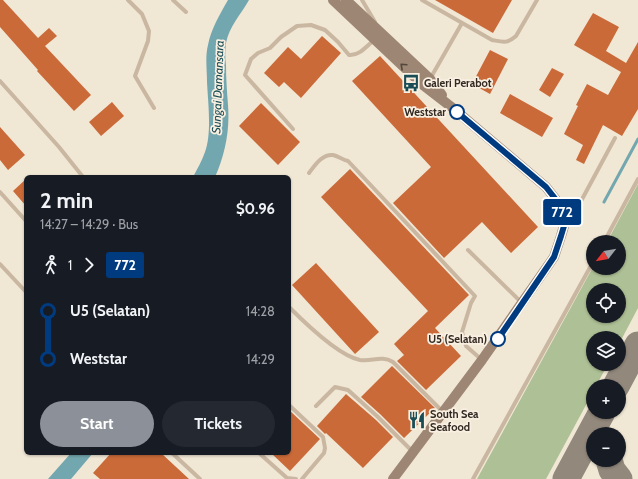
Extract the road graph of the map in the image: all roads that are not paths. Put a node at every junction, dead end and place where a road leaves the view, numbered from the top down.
1 (128, 0) edge
2 (173, 0) edge
3 (333, 0) edge
4 (346, 0) edge
5 (362, 0) edge
6 (422, 0) edge
7 (537, 0) edge
8 (186, 12) dead end
9 (462, 23) junction
10 (377, 35) junction
11 (430, 79) junction
12 (0, 81) edge
13 (154, 108) dead end
14 (454, 109) junction
15 (293, 129) dead end
16 (615, 138) dead end
17 (309, 173) dead end
18 (81, 175) edge
19 (638, 179) edge
20 (0, 192) edge
21 (562, 213) junction
22 (24, 219) edge
23 (608, 235) edge
24 (468, 250) dead end
25 (0, 264) edge
26 (586, 275) edge
27 (24, 290) edge
28 (522, 303) junction
29 (291, 309) edge
30 (482, 360) junction
31 (316, 406) dead end
32 (291, 407) edge
33 (443, 412) junction
34 (413, 452) junction
35 (174, 455) edge
36 (261, 455) edge
37 (200, 479) edge
38 (296, 479) edge
39 (302, 479) edge
40 (393, 479) edge
41 (474, 479) edge

1 - 13 lane
2 - 8 lane
3 - 10 street
4 - 10 street
5 - 10 lane
6 - 9 lane
7 - 9 lane
9 - 11 lane
10 - 11 street
14 -> 10 street
10 - 15 lane
11 - 14 street
12 - 18 lane
14 - 21 street
16 - 21 lane
17 - 30 lane
19 - 23 lane
20 - 22 lane
21 - 28 street
24 - 28 lane
25 - 27 lane
26 - 41 lane
28 - 30 street
29 - 33 lane
30 - 33 street
31 - 34 lane
32 - 39 lane
33 - 34 street
34 - 40 street
35 - 37 lane
36 - 38 lane

